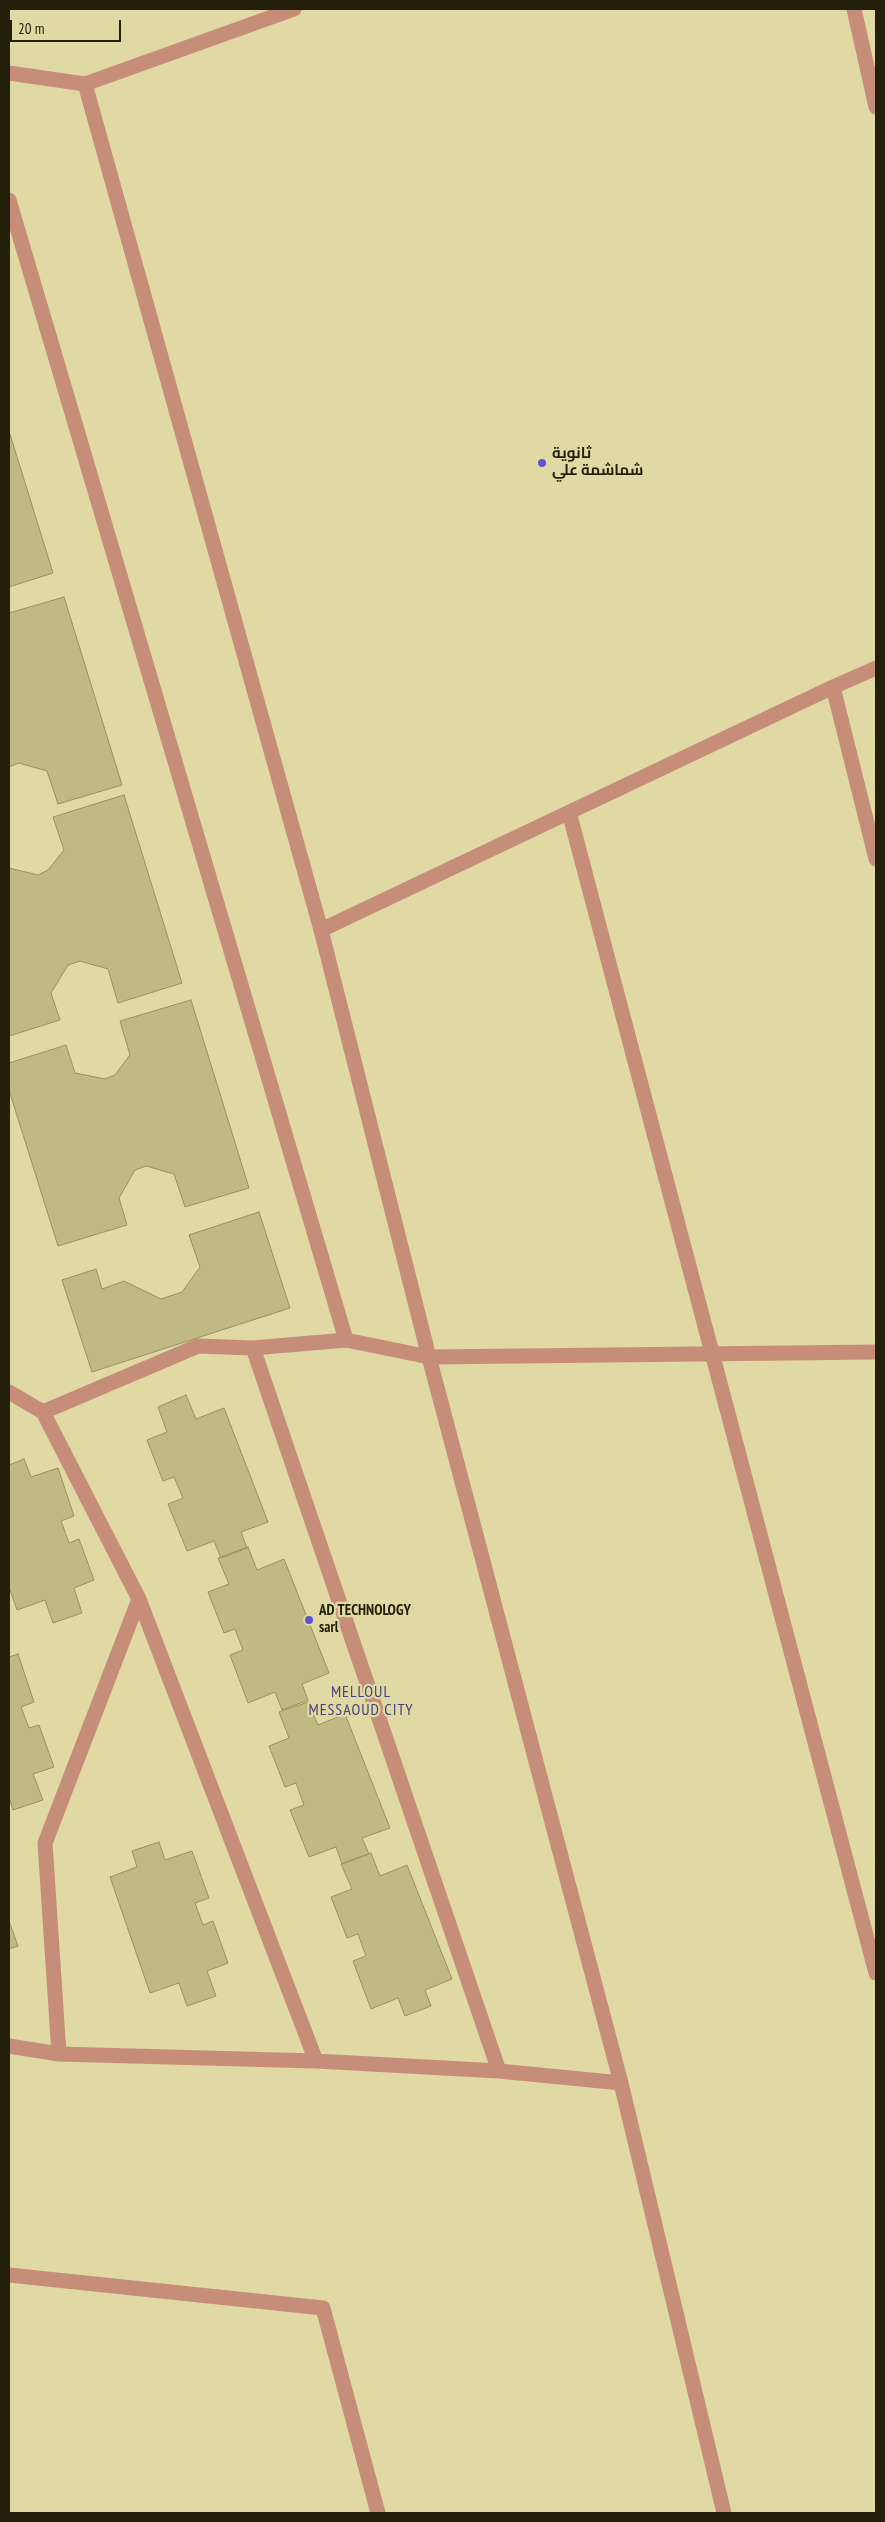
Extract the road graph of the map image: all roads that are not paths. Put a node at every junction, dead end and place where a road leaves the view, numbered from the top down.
1 (294, 9) edge
2 (854, 9) edge
3 (9, 73) edge
4 (85, 84) junction
5 (876, 107) edge
6 (9, 200) edge
7 (876, 668) edge
8 (833, 688) junction
9 (569, 812) junction
10 (876, 859) edge
11 (321, 930) junction
12 (346, 1340) junction
13 (253, 1348) junction
14 (876, 1352) edge
15 (713, 1354) junction
16 (429, 1357) junction
17 (9, 1392) edge
18 (43, 1412) junction
19 (139, 1599) junction
20 (876, 1973) edge
21 (9, 2046) edge
22 (60, 2054) junction
23 (316, 2061) junction
24 (499, 2071) junction
25 (621, 2083) junction
26 (9, 2275) edge
27 (378, 2513) edge
28 (724, 2513) edge

1 - 4 street
2 - 5 street
3 - 4 street
4 - 11 street
6 - 12 street
7 - 8 street
8 - 9 street
8 - 10 street
9 - 11 street
9 - 15 street
11 - 16 street
12 - 13 street
12 - 16 street
13 - 18 street
13 - 24 street
14 - 15 street
15 - 16 street
15 - 20 street
16 - 25 street
17 - 18 street
18 - 19 street
19 - 22 street
19 - 23 street
21 - 22 street
22 - 23 street
23 - 24 street
24 - 25 street
25 - 28 street
26 - 27 street

